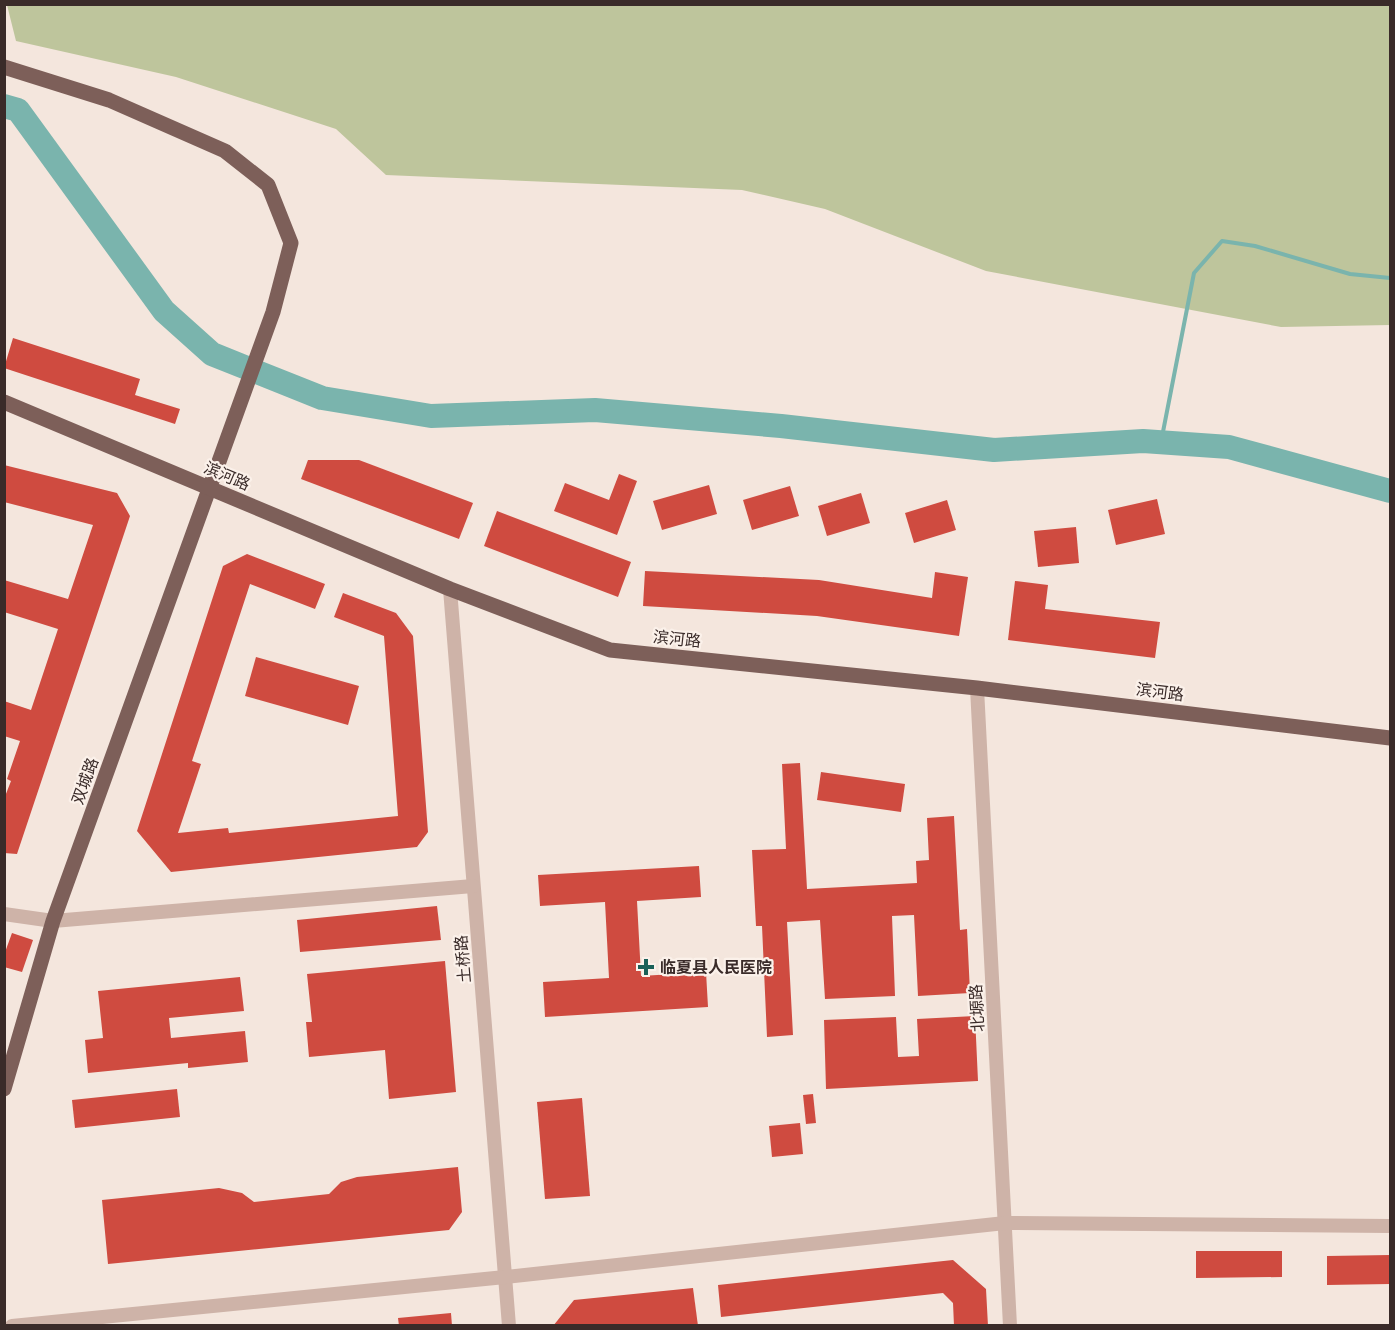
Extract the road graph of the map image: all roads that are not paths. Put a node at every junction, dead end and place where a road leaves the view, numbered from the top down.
1 (4, 67) edge
2 (4, 402) edge
3 (208, 487) junction
4 (450, 589) junction
5 (977, 688) junction
6 (1390, 738) edge
7 (474, 886) junction
8 (4, 914) edge
9 (53, 921) junction
10 (4, 1089) edge
11 (1005, 1223) junction
12 (1390, 1226) edge
13 (505, 1277) junction
14 (128, 1320) edge
15 (12, 1326) edge
16 (509, 1326) edge
17 (1010, 1326) edge

1 - 3 main road, 双城路
2 - 3 main road, 滨河路
3 - 4 main road, 滨河路
3 - 9 main road, 双城路
4 - 5 main road, 滨河路
4 - 7 street, 土桥路
5 - 6 main road, 滨河路
5 - 11 street, 北塬路
7 - 9 street
7 - 13 street, 土桥路
8 - 9 street
9 - 10 main road, 双城路
11 - 12 street
11 - 13 street
11 - 17 street, 北塬路
13 - 14 street
13 - 16 street, 土桥路
14 - 15 street

